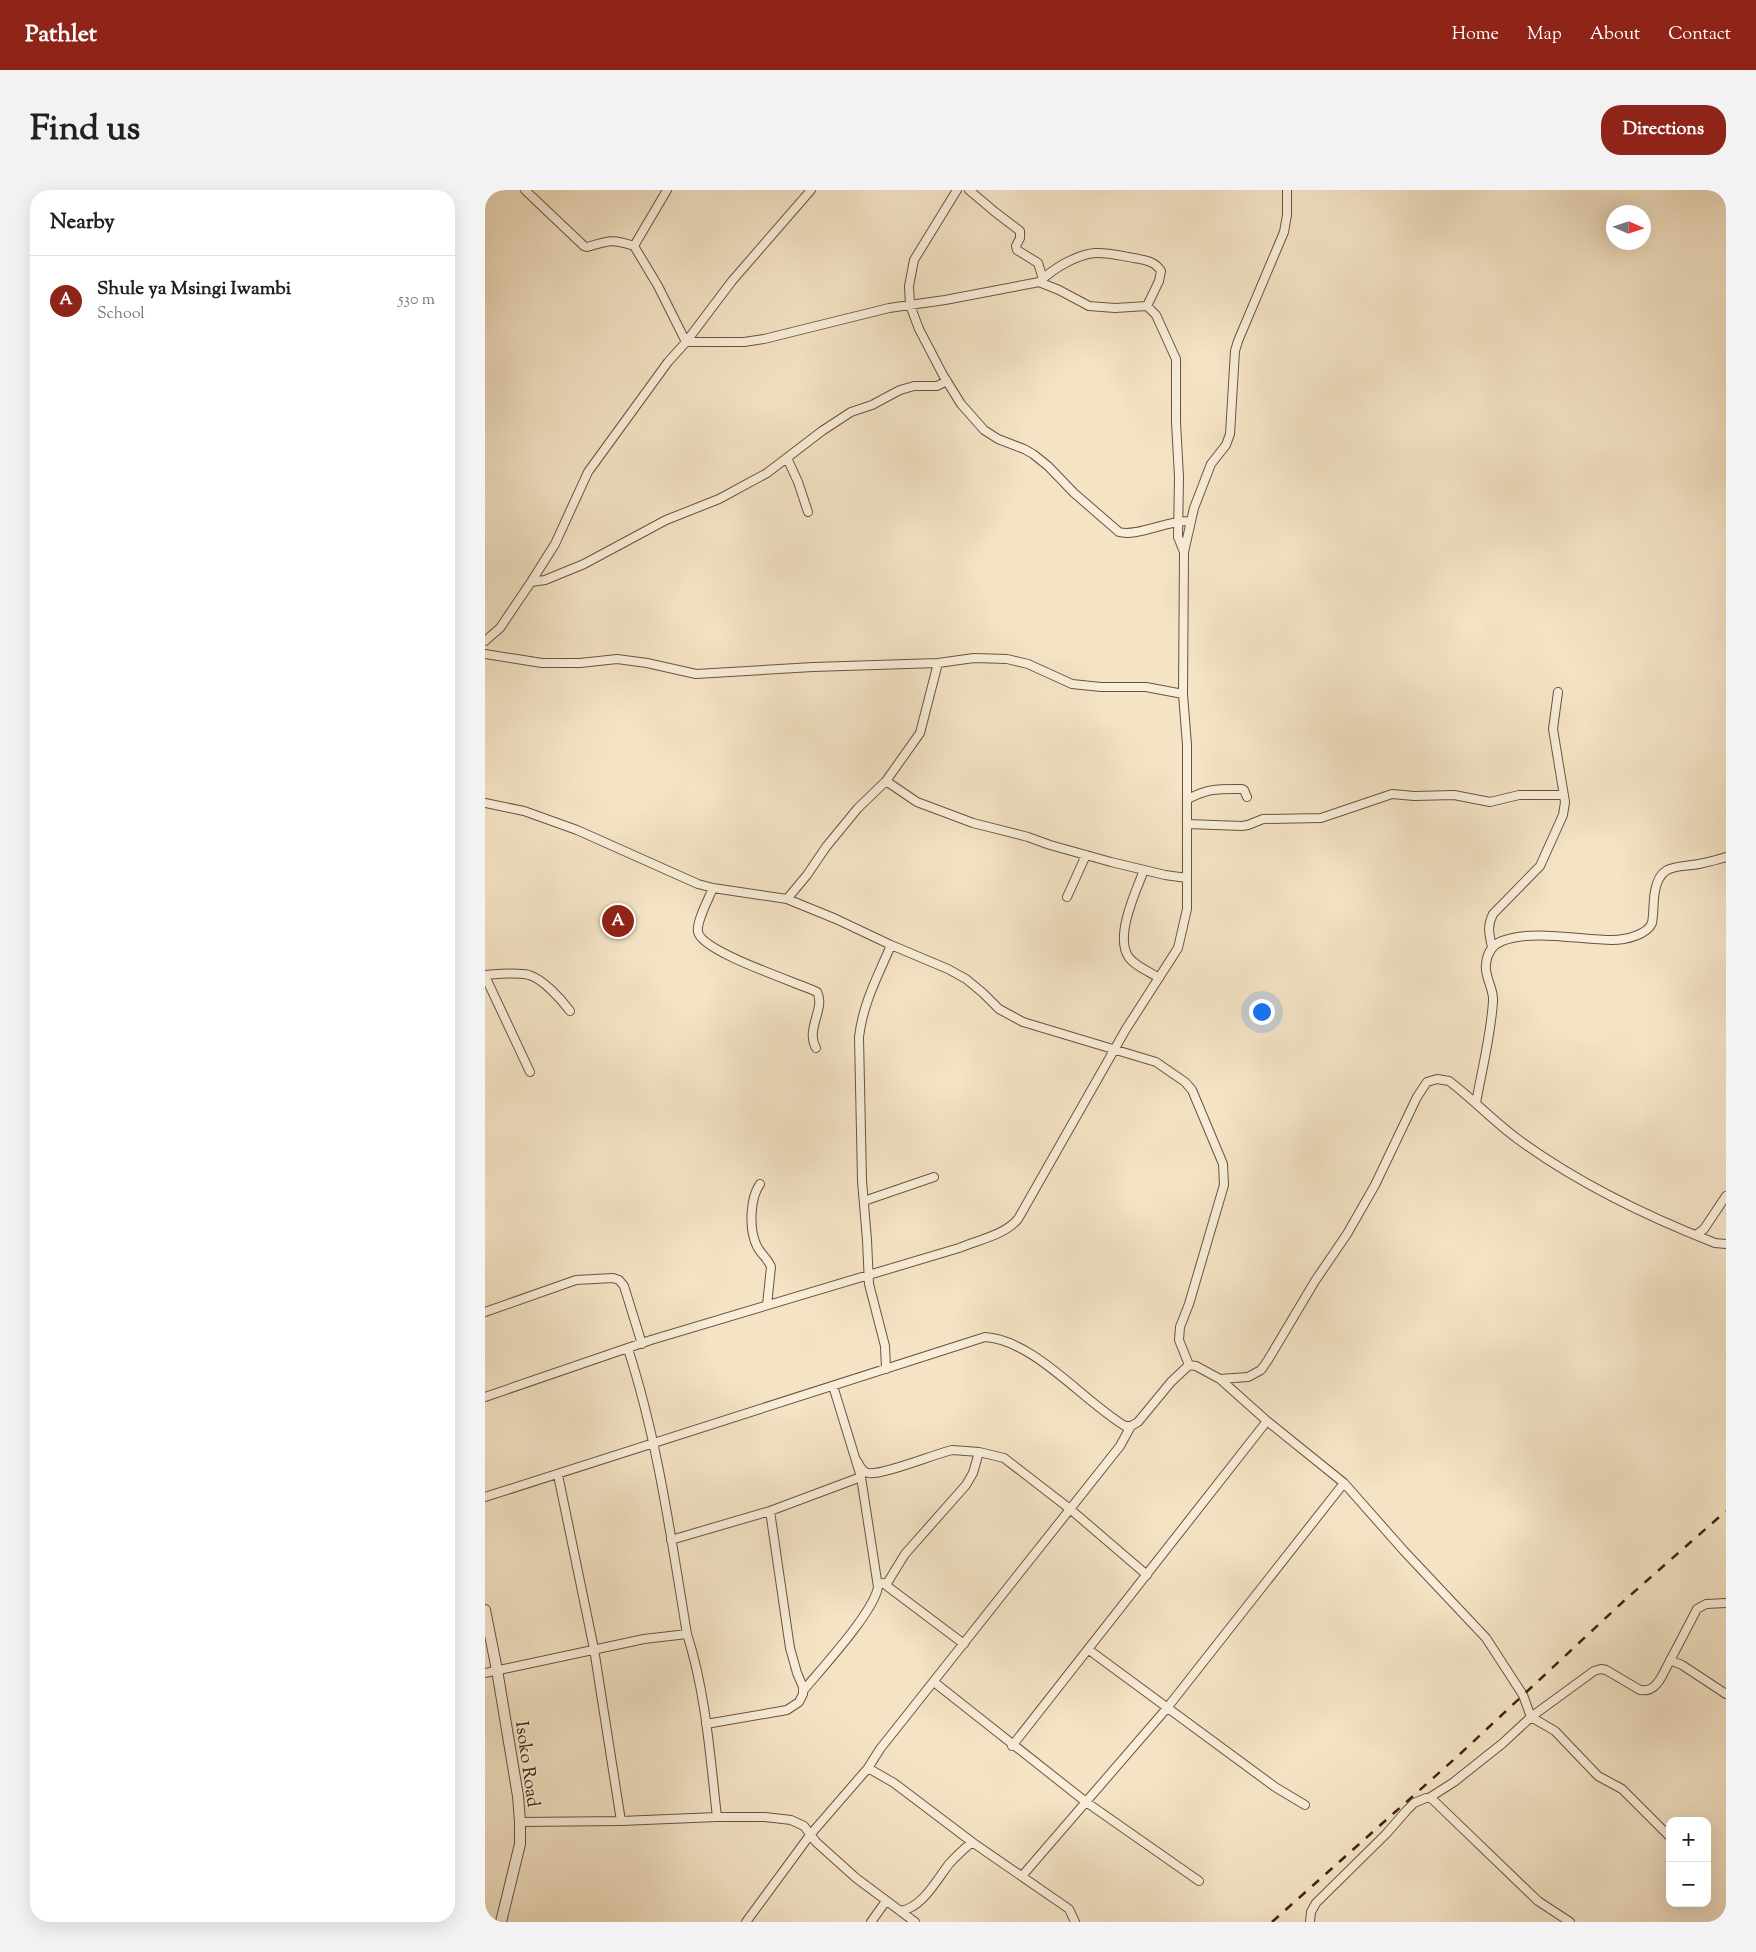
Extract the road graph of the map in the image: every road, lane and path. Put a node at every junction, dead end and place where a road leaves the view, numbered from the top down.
1 (525, 190) edge
2 (667, 190) edge
3 (811, 190) edge
4 (957, 190) edge
5 (969, 190) edge
6 (1287, 190) edge
7 (634, 246) junction
8 (1041, 280) junction
9 (910, 305) junction
10 (1147, 306) junction
11 (686, 342) junction
12 (947, 381) junction
13 (787, 458) junction
14 (808, 512) dead end
15 (1179, 520) junction
16 (1190, 521) junction
17 (1184, 552) junction
18 (531, 582) junction
19 (485, 641) edge
20 (485, 654) edge
21 (938, 663) junction
22 (1558, 692) dead end
23 (1183, 694) junction
24 (886, 781) junction
25 (1565, 795) junction
26 (1247, 797) dead end
27 (1187, 799) junction
28 (485, 803) edge
29 (1187, 824) junction
30 (1086, 855) junction
31 (1726, 858) edge
32 (1144, 870) junction
33 (1187, 878) junction
34 (713, 888) junction
35 (1067, 897) dead end
36 (787, 899) junction
37 (891, 945) junction
38 (1492, 947) junction
39 (485, 976) edge
40 (1159, 978) junction
41 (570, 1011) dead end
42 (816, 1048) dead end
43 (1115, 1051) junction
44 (530, 1072) dead end
45 (1476, 1103) junction
46 (934, 1177) dead end
47 (760, 1184) dead end
48 (1726, 1196) edge
49 (864, 1201) junction
50 (1696, 1235) junction
51 (1726, 1244) edge
52 (868, 1274) junction
53 (767, 1305) junction
54 (485, 1312) edge
55 (642, 1344) junction
56 (628, 1349) junction
57 (1189, 1365) junction
58 (886, 1369) junction
59 (1220, 1379) junction
60 (833, 1386) junction
61 (485, 1397) edge
62 (1267, 1421) junction
63 (1131, 1426) junction
64 (654, 1443) junction
65 (979, 1452) junction
66 (857, 1461) junction
67 (557, 1474) junction
68 (861, 1477) junction
69 (1344, 1484) junction
70 (485, 1497) edge
71 (1070, 1509) junction
72 (770, 1511) junction
73 (671, 1540) junction
74 (1147, 1574) junction
75 (877, 1580) junction
76 (886, 1585) junction
77 (1726, 1603) edge
78 (485, 1610) edge
79 (687, 1634) junction
80 (965, 1644) junction
81 (594, 1649) junction
82 (1089, 1650) junction
83 (1671, 1660) junction
84 (497, 1670) junction
85 (485, 1674) edge
86 (934, 1682) junction
87 (803, 1691) junction
88 (1726, 1694) edge
89 (1167, 1708) junction
90 (1531, 1718) junction
91 (707, 1724) junction
92 (1012, 1746) junction
93 (868, 1768) junction
94 (1429, 1798) junction
95 (1086, 1802) junction
96 (1305, 1805) dead end
97 (717, 1817) junction
98 (621, 1821) junction
99 (520, 1822) junction
100 (1666, 1833) edge
101 (810, 1835) junction
102 (972, 1842) junction
103 (1022, 1876) junction
104 (1199, 1881) dead end
105 (886, 1901) junction
106 (899, 1911) junction
107 (501, 1922) edge
108 (745, 1922) edge
109 (871, 1922) edge
110 (915, 1922) edge
111 (1075, 1922) edge
112 (1310, 1922) edge
113 (1569, 1922) edge

1 - 7 street
2 - 7 street
3 - 11 street
4 - 9 street
5 - 8 street
6 - 16 street
7 - 11 street
8 - 9 street
8 - 10 street
8 - 10 street
9 - 11 street
9 - 12 street
10 - 15 street
11 - 18 street
12 - 13 street
12 - 15 street
13 - 14 street
13 - 18 street
15 - 16 street
15 - 17 street
16 - 17 street
17 - 23 street
18 - 19 street
20 - 21 street
21 - 23 street
21 - 24 street
22 - 25 street
23 - 27 street
24 - 30 street
24 - 36 street
25 - 29 street
25 - 38 street
26 - 27 street
27 - 29 street
28 - 34 street
29 - 33 street
30 - 32 street
30 - 35 street
31 - 38 street
32 - 33 street
32 - 40 street
33 - 40 street
34 - 36 street
34 - 42 street
36 - 37 street
37 - 43 street
37 - 49 street
38 - 45 street
39 - 41 street
39 - 44 street
40 - 43 street
43 - 52 street
43 - 57 street
45 - 50 street
45 - 59 street
46 - 49 street
47 - 53 street
48 - 50 street
49 - 52 street
50 - 51 street
52 - 53 street
52 - 58 street
53 - 55 street
54 - 55 street
55 - 56 street
56 - 61 street
56 - 64 street
57 - 59 street
57 - 63 street
58 - 60 street
58 - 63 street
59 - 62 street
60 - 64 street
60 - 66 street
62 - 69 street
62 - 74 street
63 - 71 street
64 - 67 street
64 - 73 street
65 - 66 street
65 - 71 street
65 - 76 street
66 - 68 street
67 - 70 street
67 - 81 street
68 - 72 street
68 - 75 street
69 - 89 street
69 - 90 street
71 - 74 street
71 - 80 street
72 - 73 street
72 - 87 street
73 - 79 street
74 - 82 street
75 - 76 street
75 - 87 street
76 - 80 street
77 - 83 street
78 - 84 street, Isoko Road
79 - 81 street
79 - 91 street
80 - 86 street
81 - 84 street
81 - 98 street
82 - 89 street
82 - 92 street
83 - 88 street
83 - 90 street
84 - 85 street
84 - 99 street, Isoko Road
86 - 92 street
86 - 93 street
87 - 91 street
89 - 95 street
89 - 96 street
90 - 94 street
90 - 100 street
91 - 97 street
92 - 95 street
93 - 101 street
93 - 102 street
94 - 112 street
94 - 113 street
95 - 103 street
95 - 104 street
97 - 98 street
97 - 101 street
98 - 99 street
99 - 107 street, Isoko Road
101 - 105 street
101 - 108 street
102 - 103 street
102 - 106 street
103 - 111 street
105 - 106 street
105 - 109 street
106 - 110 street

